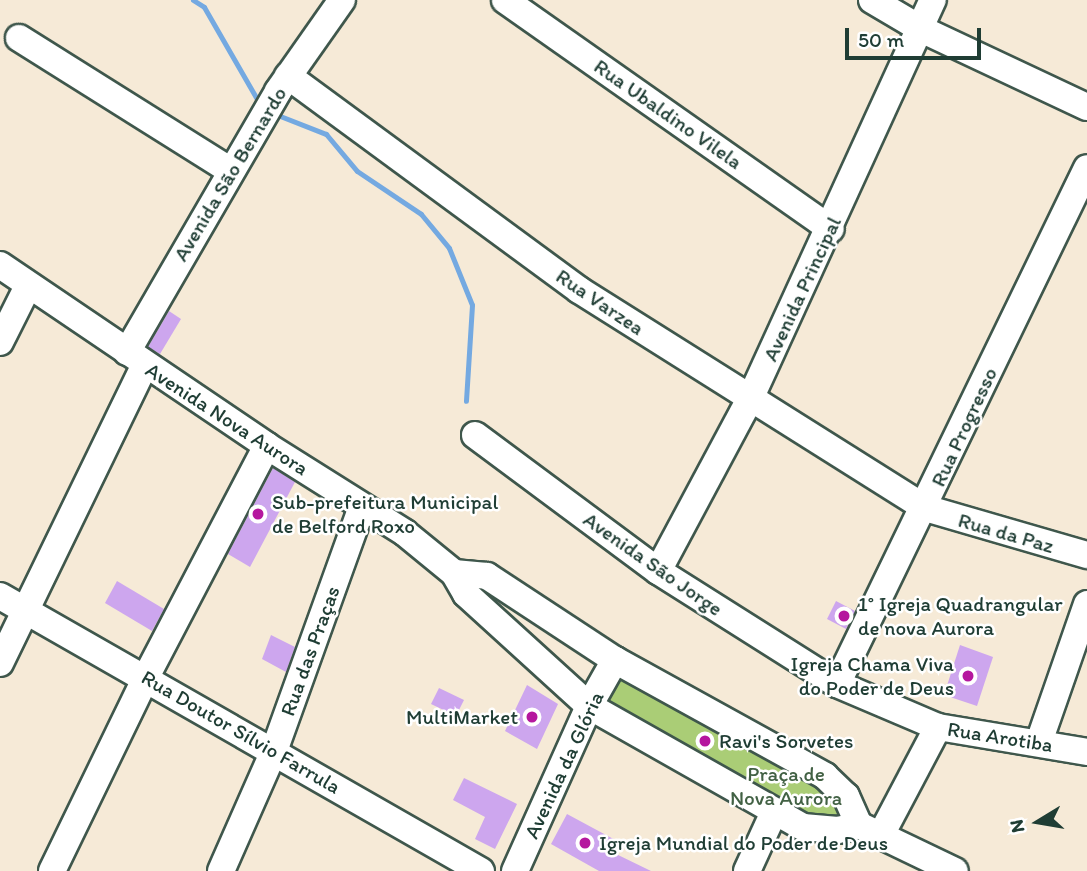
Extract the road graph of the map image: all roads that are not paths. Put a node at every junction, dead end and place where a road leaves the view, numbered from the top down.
1 (342, 0) edge
2 (505, 0) edge
3 (872, 0) edge
4 (933, 0) edge
5 (923, 30) junction
6 (19, 38) dead end
7 (283, 84) junction
8 (1087, 107) edge
9 (1087, 168) edge
10 (231, 171) junction
11 (831, 229) junction
12 (0, 265) edge
13 (28, 286) junction
14 (0, 342) edge
15 (136, 358) junction
16 (750, 400) junction
17 (475, 435) dead end
18 (267, 446) junction
19 (362, 506) junction
20 (925, 508) junction
21 (1087, 555) edge
22 (658, 571) junction
23 (454, 573) junction
24 (0, 596) edge
25 (1087, 604) edge
26 (24, 609) junction
27 (615, 660) junction
28 (0, 663) edge
29 (146, 677) junction
30 (837, 684) junction
31 (589, 706) junction
32 (938, 727) junction
33 (1039, 742) junction
34 (274, 751) junction
35 (1087, 752) edge
36 (774, 812) junction
37 (870, 830) junction
38 (52, 871) edge
39 (221, 871) edge
40 (481, 871) edge
41 (514, 871) edge
42 (747, 871) edge
43 (955, 871) edge

1 - 7 street, Avenida São Bernardo
2 - 11 street, Rua Ubaldino Vilela
3 - 5 street
4 - 5 street, Avenida Principal
5 - 8 street
5 - 11 street, Avenida Principal
6 - 10 street
7 - 10 street, Avenida São Bernardo
7 - 16 street, Rua Varzea
9 - 20 street, Rua Progresso
10 - 15 street, Avenida São Bernardo
11 - 16 street, Avenida Principal
12 - 13 street, Avenida Nova Aurora
13 - 14 street
13 - 15 street, Avenida Nova Aurora
15 - 18 street, Avenida Nova Aurora
15 - 26 street, Avenida São Bernardo
16 - 20 street, Rua Varzea
16 - 22 street, Avenida Principal
17 - 22 street, Avenida São Jorge
18 - 19 street, Avenida Nova Aurora
18 - 29 street
19 - 23 street, Avenida Nova Aurora
19 - 34 street, Rua das Praças
20 - 21 street, Rua da Paz
20 - 30 street, Rua Progresso
22 - 30 street, Avenida São Jorge
23 - 27 street
23 - 31 street, Avenida Nova Aurora
24 - 26 street, Rua Doutor Sílvio Farrula
25 - 33 street
26 - 28 street, Avenida São Bernardo
26 - 29 street, Rua Doutor Sílvio Farrula
27 - 31 street, Avenida da Glória
27 - 37 street
29 - 34 street, Rua Doutor Sílvio Farrula
29 - 38 street
30 - 32 street, Rua Arotiba
31 - 36 street, Avenida Nova Aurora
31 - 41 street, Avenida da Glória
32 - 33 street, Rua Arotiba
32 - 37 street
33 - 35 street, Rua Arotiba
34 - 39 street, Rua das Praças
34 - 40 street, Rua Doutor Sílvio Farrula
36 - 37 street, Avenida Nova Aurora
36 - 42 street
37 - 43 street

